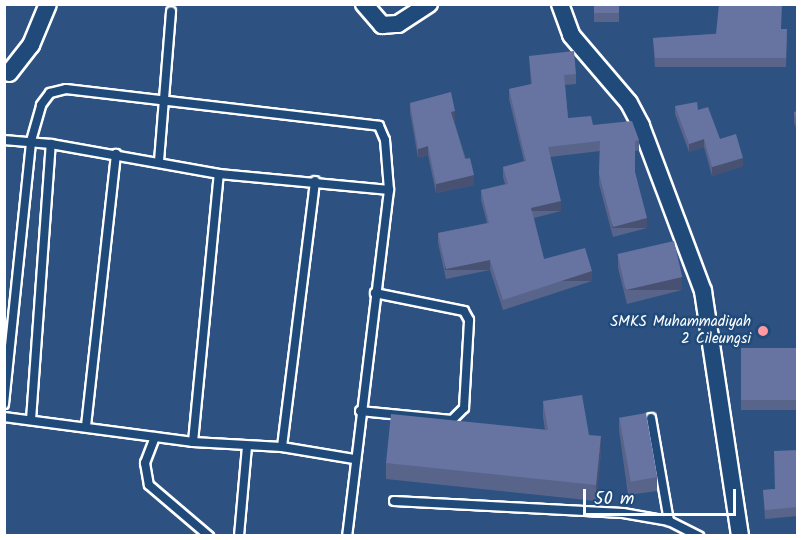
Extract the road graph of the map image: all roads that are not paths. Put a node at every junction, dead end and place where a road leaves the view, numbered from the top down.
1 (48, 4) edge
2 (364, 4) edge
3 (429, 4) edge
4 (560, 4) edge
5 (171, 11) dead end
6 (9, 73) dead end
7 (164, 102) junction
8 (4, 140) edge
9 (31, 141) junction
10 (51, 144) junction
11 (116, 154) junction
12 (159, 161) junction
13 (219, 174) junction
14 (315, 180) junction
15 (389, 189) junction
16 (375, 293) junction
17 (4, 404) edge
18 (360, 411) junction
19 (4, 417) edge
20 (651, 418) dead end
21 (31, 420) junction
22 (86, 426) junction
23 (155, 437) junction
24 (193, 442) junction
25 (247, 446) junction
26 (282, 447) junction
27 (354, 459) junction
28 (394, 501) dead end
29 (669, 521) junction
30 (209, 536) edge
31 (239, 536) edge
32 (347, 536) edge
33 (699, 536) edge
34 (740, 536) edge

1 - 6 street
2 - 3 street
4 - 34 street
5 - 7 lane
7 - 9 lane
7 - 12 lane
7 - 15 lane
8 - 9 lane
9 - 10 lane
9 - 17 lane
10 - 11 lane
10 - 21 lane
11 - 12 lane
11 - 22 lane
12 - 13 lane
13 - 14 lane
13 - 24 lane
14 - 15 lane
14 - 26 lane
15 - 16 lane
16 - 18 lane
16 - 18 lane
18 - 27 lane
19 - 21 lane
20 - 29 lane
21 - 22 lane
22 - 23 lane
23 - 24 lane
23 - 30 lane
24 - 25 lane
25 - 26 lane
25 - 31 lane
26 - 27 lane
27 - 32 lane
28 - 29 lane
29 - 33 lane

